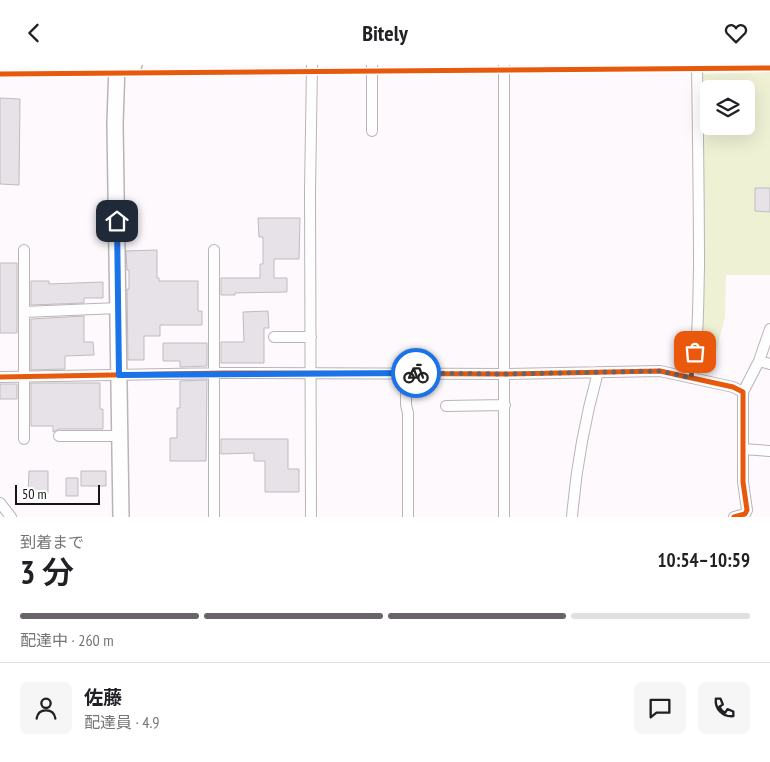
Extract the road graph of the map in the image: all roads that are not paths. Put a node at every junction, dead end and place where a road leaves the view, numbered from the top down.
1 (0, 65) edge
2 (117, 65) edge
3 (134, 65) edge
4 (312, 65) edge
5 (372, 65) edge
6 (504, 65) edge
7 (697, 65) edge
8 (372, 131) dead end
9 (24, 250) dead end
10 (214, 250) dead end
11 (118, 308) junction
12 (24, 312) junction
13 (770, 329) edge
14 (274, 337) dead end
15 (311, 337) junction
16 (759, 361) junction
17 (770, 365) edge
18 (598, 372) junction
19 (406, 373) junction
20 (214, 374) junction
21 (311, 374) junction
22 (505, 374) junction
23 (119, 375) junction
24 (0, 377) edge
25 (24, 377) junction
26 (691, 378) junction
27 (743, 392) junction
28 (505, 405) junction
29 (446, 406) dead end
30 (58, 436) dead end
31 (120, 436) junction
32 (24, 439) dead end
33 (743, 449) junction
34 (770, 451) edge
35 (0, 503) edge
36 (11, 517) edge
37 (121, 517) edge
38 (214, 517) edge
39 (311, 517) edge
40 (408, 517) edge
41 (504, 517) edge
42 (572, 517) edge
43 (734, 517) edge

1 - 2 street
2 - 3 street
2 - 11 street
4 - 15 street
5 - 8 street
6 - 22 street
7 - 26 street
9 - 12 street
10 - 20 street
11 - 12 street
11 - 23 street
12 - 25 street
13 - 16 street
14 - 15 street
15 - 21 street
16 - 17 street
16 - 27 street
18 - 22 street
18 - 26 street
18 - 42 street
19 - 21 street
19 - 22 street
19 - 40 street
20 - 21 street
20 - 23 street
20 - 38 street
21 - 39 street
22 - 28 street
23 - 25 street
23 - 31 street
24 - 25 street
25 - 32 street
26 - 27 street
27 - 33 street
28 - 29 street
28 - 41 street
30 - 31 street
31 - 37 street
33 - 34 street
33 - 43 street
35 - 36 street

